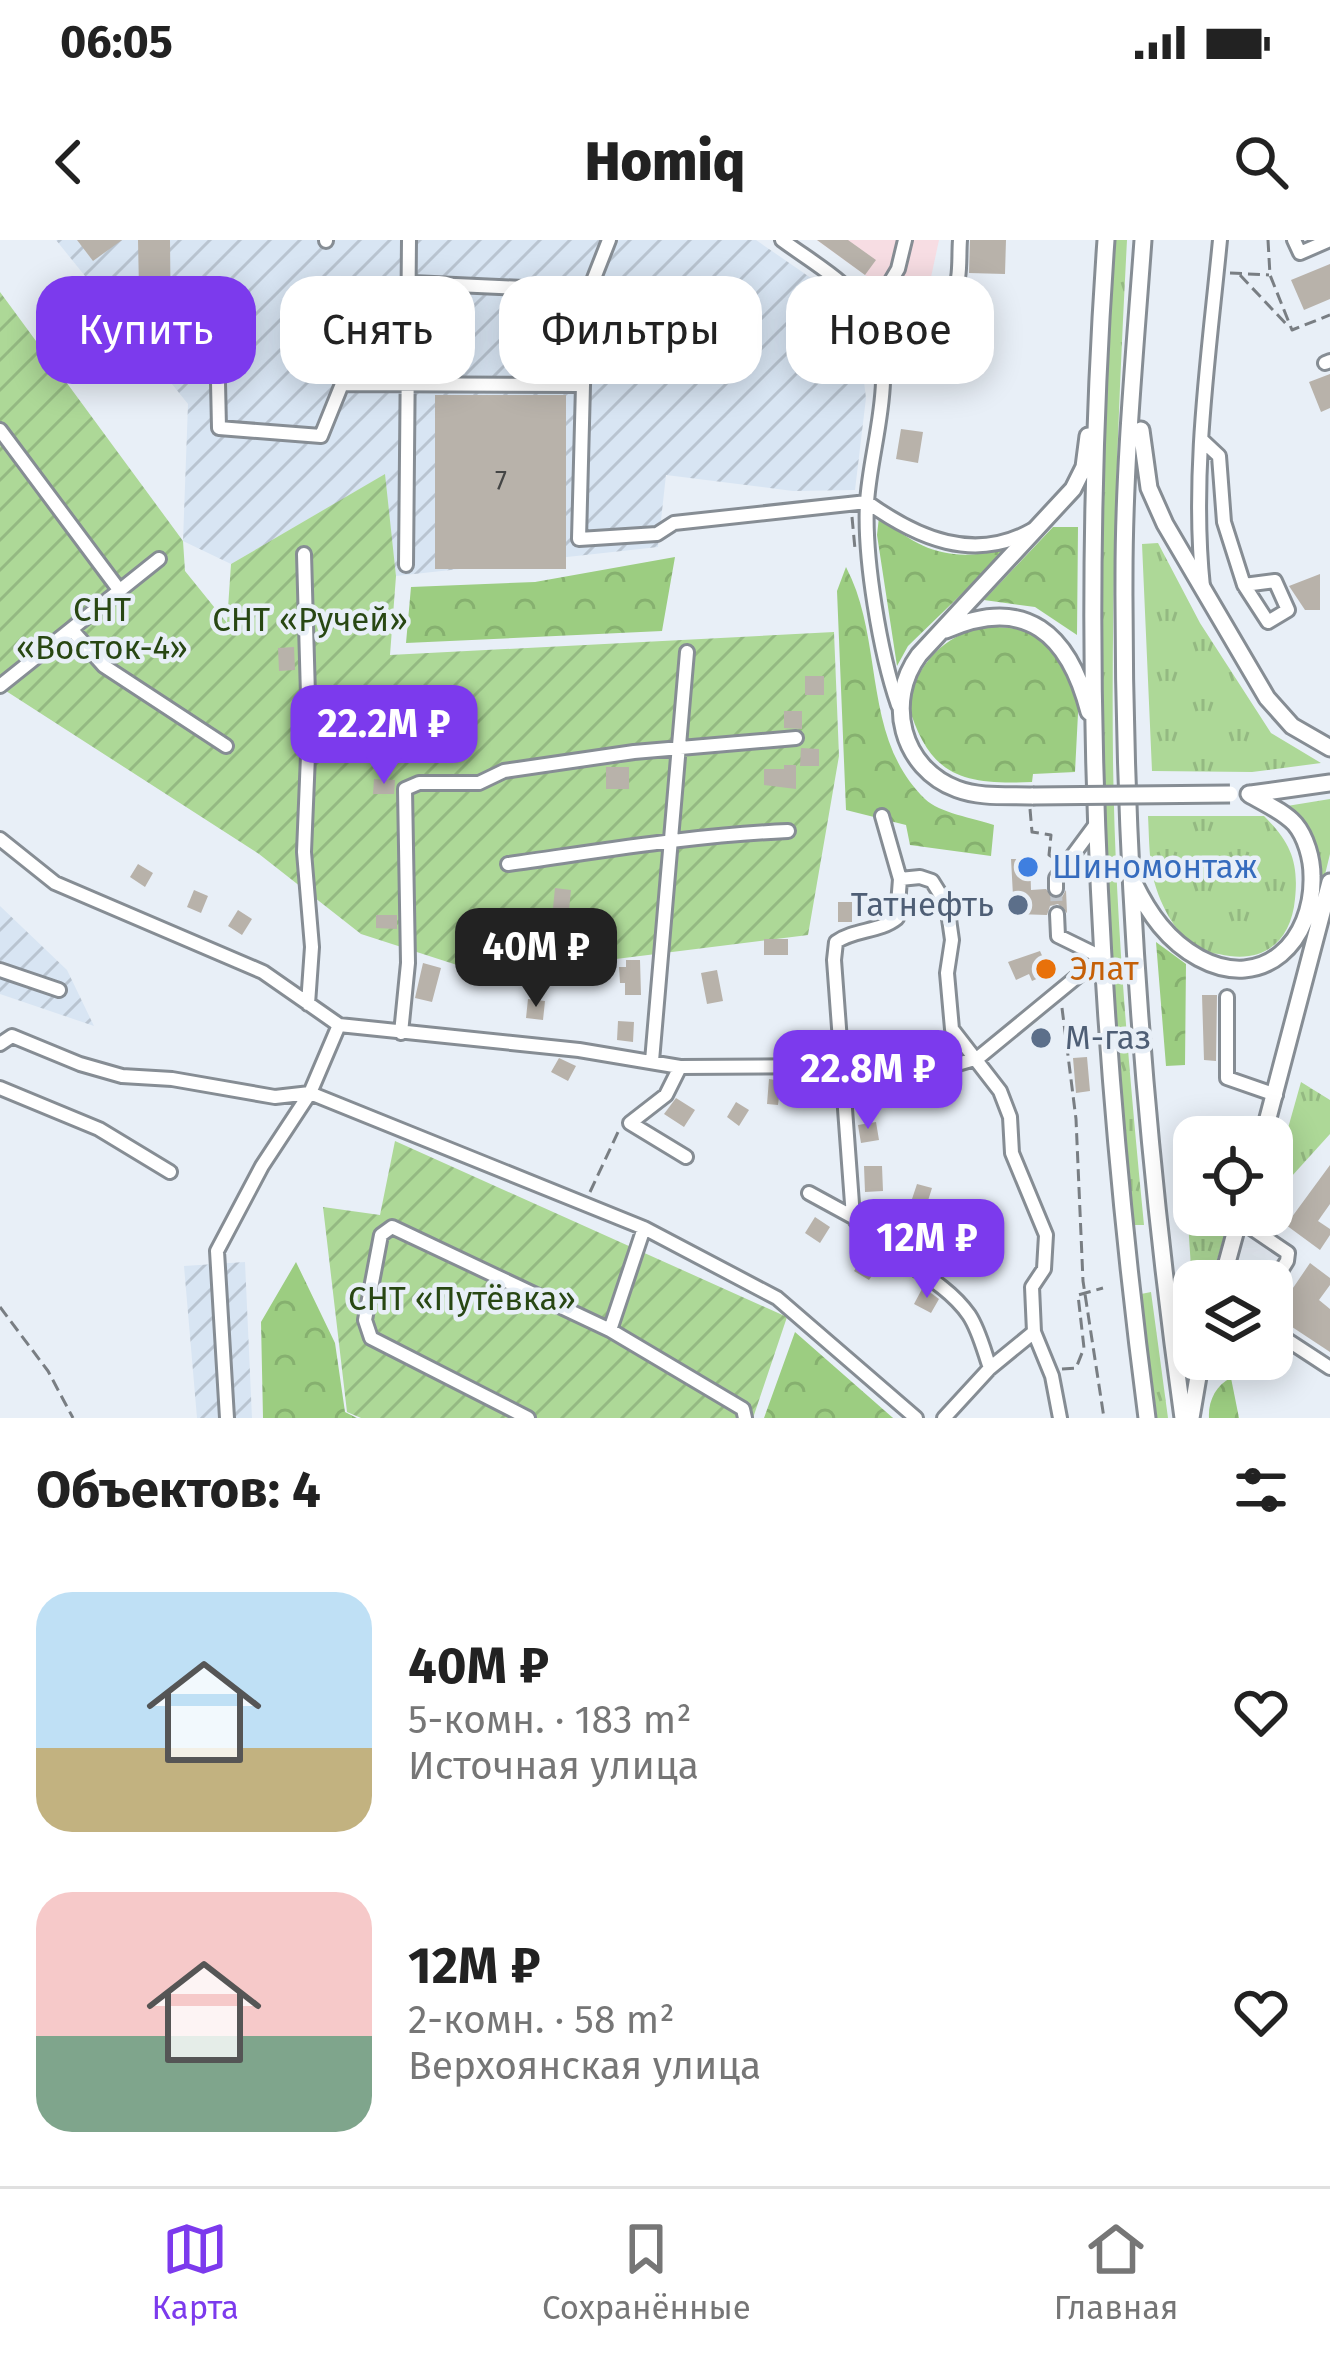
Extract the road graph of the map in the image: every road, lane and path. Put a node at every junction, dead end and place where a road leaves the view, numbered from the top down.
1 (409, 240) edge
2 (609, 240) edge
3 (782, 240) edge
4 (905, 240) edge
5 (960, 240) edge
6 (1106, 240) edge
7 (1143, 240) edge
8 (1220, 240) edge
9 (1268, 240) edge
10 (1294, 240) edge
11 (1330, 240) edge
12 (1224, 272) dead end
13 (1240, 275) junction
14 (1270, 275) junction
15 (412, 276) edge
16 (596, 276) edge
17 (830, 276) edge
18 (894, 276) edge
19 (957, 276) edge
20 (1139, 304) junction
21 (1330, 315) edge
22 (1292, 330) junction
23 (1097, 368) junction
24 (218, 384) edge
25 (343, 384) edge
26 (405, 384) joint
27 (874, 384) edge
28 (584, 385) joint
29 (0, 430) edge
30 (1203, 441) junction
31 (867, 502) junction
32 (1200, 514) junction
33 (1044, 523) junction
34 (1165, 524) junction
35 (304, 554) dead end
36 (159, 559) dead end
37 (406, 565) dead end
38 (1244, 585) dead end
39 (1203, 589) junction
40 (120, 590) junction
41 (72, 630) junction
42 (933, 638) junction
43 (687, 652) dead end
44 (0, 686) edge
45 (898, 705) junction
46 (796, 738) dead end
47 (226, 746) dead end
48 (1330, 748) edge
49 (679, 749) junction
50 (1095, 769) junction
51 (1330, 783) edge
52 (1249, 794) junction
53 (1031, 802) junction
54 (882, 816) dead end
55 (1096, 824) junction
56 (788, 831) dead end
57 (0, 838) edge
58 (672, 844) junction
59 (1049, 855) dead end
60 (508, 864) dead end
61 (1131, 878) junction
62 (900, 879) junction
63 (1330, 882) edge
64 (1056, 889) tunnel mouth
65 (1057, 914) tunnel mouth
66 (1101, 957) junction
67 (0, 970) edge
68 (1060, 989) junction
69 (59, 990) dead end
70 (1227, 997) dead end
71 (308, 1004) junction
72 (339, 1025) junction
73 (401, 1034) junction
74 (0, 1044) edge
75 (982, 1055) junction
76 (652, 1061) junction
77 (844, 1065) junction
78 (680, 1067) junction
79 (0, 1088) edge
80 (310, 1093) junction
81 (1268, 1104) junction
82 (1266, 1116) edge
83 (630, 1123) junction
84 (686, 1157) dead end
85 (170, 1172) dead end
86 (809, 1193) dead end
87 (584, 1203) junction
88 (853, 1217) junction
89 (644, 1228) junction
90 (1265, 1236) edge
91 (1287, 1260) edge
92 (1103, 1288) dead end
93 (1084, 1293) junction
94 (0, 1307) edge
95 (610, 1330) junction
96 (1034, 1332) junction
97 (1293, 1344) edge
98 (990, 1368) junction
99 (1330, 1368) edge
100 (1050, 1369) junction
101 (1196, 1380) edge
102 (73, 1418) edge
103 (227, 1418) edge
104 (528, 1418) edge
105 (745, 1418) edge
106 (916, 1418) edge
107 (944, 1418) edge
108 (1060, 1418) edge
109 (1104, 1418) edge
110 (1148, 1418) edge
111 (1187, 1418) edge

1 - 15 street
2 - 16 street
3 - 17 street
4 - 18 street
5 - 19 street
6 - 23 main road
7 - 20 main road
8 - 30 street
9 - 14 path
10 - 11 street
12 - 13 path
13 - 14 path
13 - 22 path
14 - 22 path
20 - 34 main road
20 - 61 main road
21 - 22 path
23 - 33 main road
23 - 50 main road
24 - 25 street
26 - 28 street
26 - 37 street
27 - 31 street
28 - 31 street
29 - 40 street
30 - 32 street
30 - 38 street
31 - 33 street
31 - 45 street
32 - 34 street
32 - 39 street
33 - 42 main road
34 - 39 main road
35 - 71 street
36 - 40 street
39 - 48 main road
40 - 41 street
41 - 44 street
41 - 47 street
42 - 45 main road
42 - 50 main road
43 - 49 street
45 - 53 main road
46 - 49 street
49 - 58 street
49 - 73 street
50 - 55 main road
51 - 52 main road
52 - 53 main road, bridge
52 - 61 main road
53 - 59 path
54 - 62 street
55 - 64 street
55 - 66 main road
56 - 58 street
57 - 71 street
58 - 60 street
58 - 76 street
61 - 111 main road
62 - 75 street
62 - 77 street
63 - 81 main road
65 - 66 street
66 - 68 street
66 - 110 main road
67 - 69 street
68 - 75 street
68 - 93 path
70 - 81 street
71 - 72 street
72 - 73 street
72 - 80 street
73 - 76 street
74 - 80 street
75 - 77 street
75 - 96 street
76 - 78 street
77 - 78 street
77 - 88 street
78 - 83 street
79 - 85 street
80 - 87 street
80 - 103 street
81 - 82 main road
83 - 84 street
83 - 87 path
86 - 88 street
87 - 89 street
88 - 98 street
89 - 95 street
89 - 106 street
90 - 91 street
92 - 93 path
93 - 100 path
93 - 109 path
94 - 102 path
95 - 104 street
95 - 105 street
96 - 98 street
96 - 100 street
97 - 99 street
98 - 107 street
100 - 108 street
101 - 111 main road

